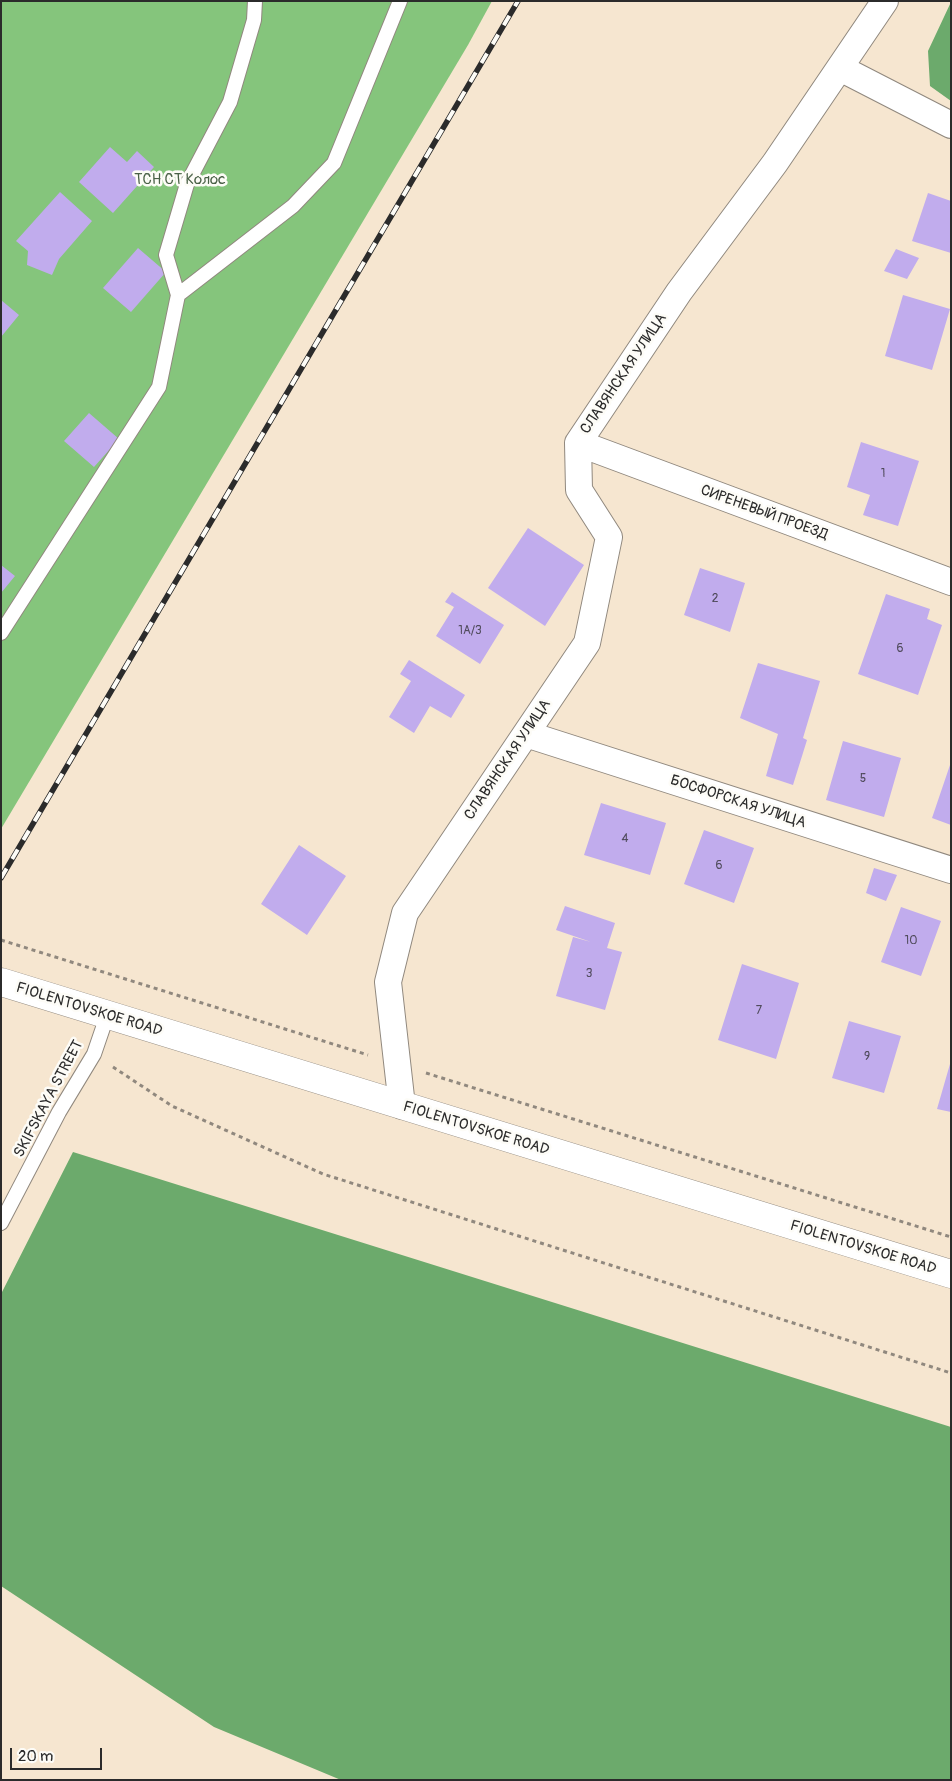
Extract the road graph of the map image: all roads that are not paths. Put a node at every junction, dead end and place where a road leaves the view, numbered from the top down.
1 (255, 1) edge
2 (400, 1) edge
3 (885, 1) edge
4 (840, 68) junction
5 (951, 125) edge
6 (178, 295) junction
7 (578, 444) junction
8 (951, 582) edge
9 (1, 633) edge
10 (526, 734) junction
11 (951, 870) edge
12 (1, 982) edge
13 (108, 1016) junction
14 (402, 1106) junction
15 (1, 1223) edge
16 (951, 1274) edge

1 - 6 lane
2 - 6 lane
3 - 4 street, СЛАВЯНСКАЯ УЛИЦА
4 - 5 street
4 - 7 street, СЛАВЯНСКАЯ УЛИЦА
6 - 9 lane
7 - 8 street, СИРЕНЕВЫЙ ПРОЕЗД
7 - 10 street, СЛАВЯНСКАЯ УЛИЦА
10 - 11 street, БОСФОРСКАЯ УЛИЦА
10 - 14 street, СЛАВЯНСКАЯ УЛИЦА
12 - 13 main road, FIOLENTOVSKOE ROAD
13 - 14 main road, FIOLENTOVSKOE ROAD
13 - 15 lane, SKIFSKAYA STREET
14 - 16 main road, FIOLENTOVSKOE ROAD

